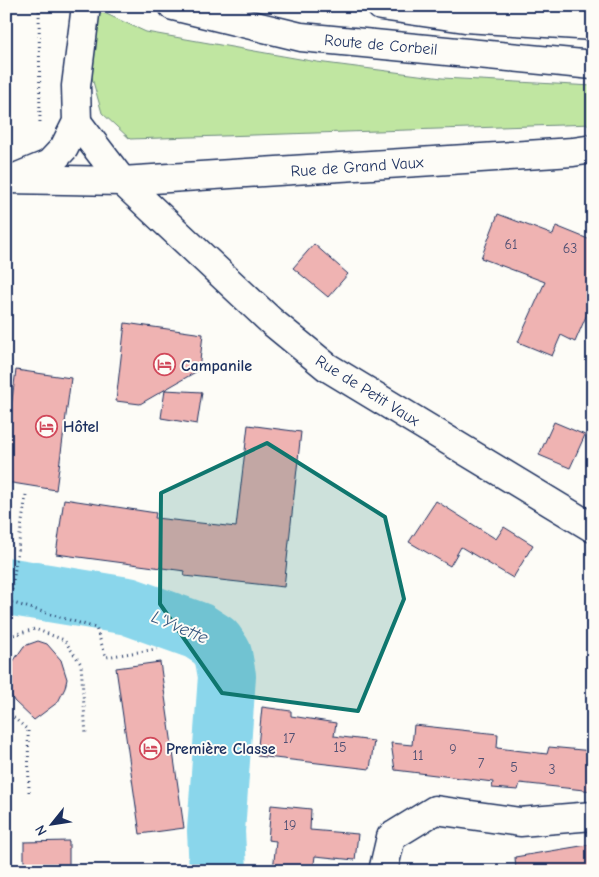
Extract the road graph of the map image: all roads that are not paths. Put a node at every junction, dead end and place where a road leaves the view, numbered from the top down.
1 (86, 6) edge
2 (173, 6) edge
3 (381, 6) edge
4 (593, 26) edge
5 (593, 65) edge
6 (77, 122) junction
7 (593, 149) edge
8 (10, 179) edge
9 (122, 181) junction
10 (593, 528) edge
11 (593, 816) edge
12 (383, 871) edge

1 - 6 street
2 - 5 street, Route de Corbeil
3 - 4 street
6 - 8 street
6 - 9 street, Rue de Petit Vaux
7 - 9 street, Rue de Grand Vaux
8 - 9 street, Rue de Grand Vaux
9 - 10 street, Rue de Petit Vaux
11 - 12 street

